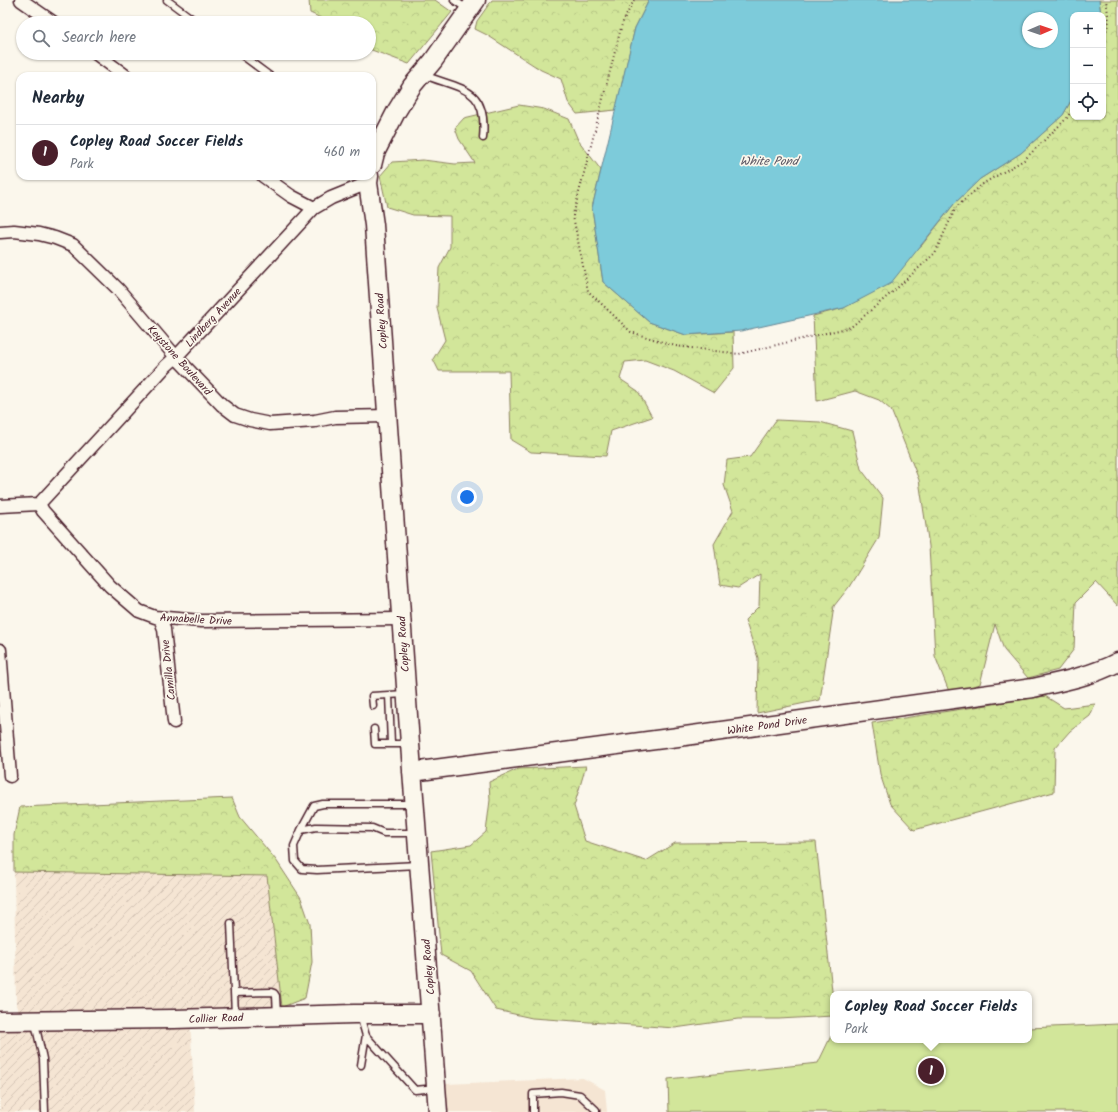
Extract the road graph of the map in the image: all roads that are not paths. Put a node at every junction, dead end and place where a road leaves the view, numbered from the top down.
1 (21, 0) edge
2 (167, 0) edge
3 (454, 0) edge
4 (472, 5) edge
5 (44, 16) edge
6 (189, 16) edge
7 (104, 60) edge
8 (248, 60) edge
9 (121, 72) edge
10 (265, 72) edge
11 (422, 74) junction
12 (483, 138) dead end
13 (376, 150) edge
14 (269, 180) edge
15 (367, 180) edge
16 (369, 180) edge
17 (314, 208) junction
18 (0, 232) edge
19 (176, 357) junction
20 (388, 416) junction
21 (39, 504) junction
22 (0, 506) edge
23 (160, 618) junction
24 (401, 619) junction
25 (0, 650) edge
26 (1118, 662) edge
27 (397, 694) junction
28 (373, 706) dead end
29 (174, 722) dead end
30 (374, 729) dead end
31 (392, 744) junction
32 (410, 744) junction
33 (412, 772) junction
34 (10, 776) dead end
35 (414, 804) junction
36 (301, 830) junction
37 (417, 834) junction
38 (419, 865) junction
39 (231, 923) dead end
40 (235, 993) junction
41 (360, 1014) junction
42 (431, 1014) junction
43 (277, 1016) junction
44 (235, 1017) junction
45 (0, 1021) edge
46 (35, 1021) junction
47 (366, 1035) junction
48 (361, 1065) dead end
49 (437, 1088) junction
50 (45, 1112) edge
51 (438, 1112) edge
52 (533, 1112) edge
53 (596, 1112) edge

1 - 5 street
2 - 6 lane
3 - 4 lane
4 - 11 street
7 - 9 street
8 - 10 lane
11 - 12 lane
11 - 13 street
14 - 17 street
15 - 17 street, Lindberg Avenue
16 - 20 street, Copley Road
17 - 19 street, Lindberg Avenue
18 - 19 street, Keystone Boulevard
19 - 20 street, Keystone Boulevard
19 - 21 street, Lindberg Avenue
20 - 24 street, Copley Road
21 - 22 street
21 - 23 street, Annabelle Drive
23 - 24 street, Annabelle Drive
23 - 29 street, Camilla Drive
24 - 27 street, Copley Road
25 - 34 street
26 - 33 street, White Pond Drive
27 - 28 lane
27 - 31 lane
27 - 32 street, Copley Road
30 - 31 lane
31 - 32 lane
32 - 33 street, Copley Road
33 - 35 street, Copley Road
35 - 36 lane
35 - 37 street, Copley Road
36 - 37 lane
36 - 38 lane
37 - 38 street, Copley Road
38 - 42 street, Copley Road
39 - 40 lane
40 - 43 lane
40 - 44 lane
41 - 42 street, Collier Road
41 - 43 street, Collier Road
41 - 47 lane
42 - 49 street, Copley Road
43 - 44 street, Collier Road
44 - 46 street, Collier Road
45 - 46 street, Collier Road
46 - 50 lane
47 - 48 lane
47 - 49 lane
49 - 51 street, Copley Road
52 - 53 lane

